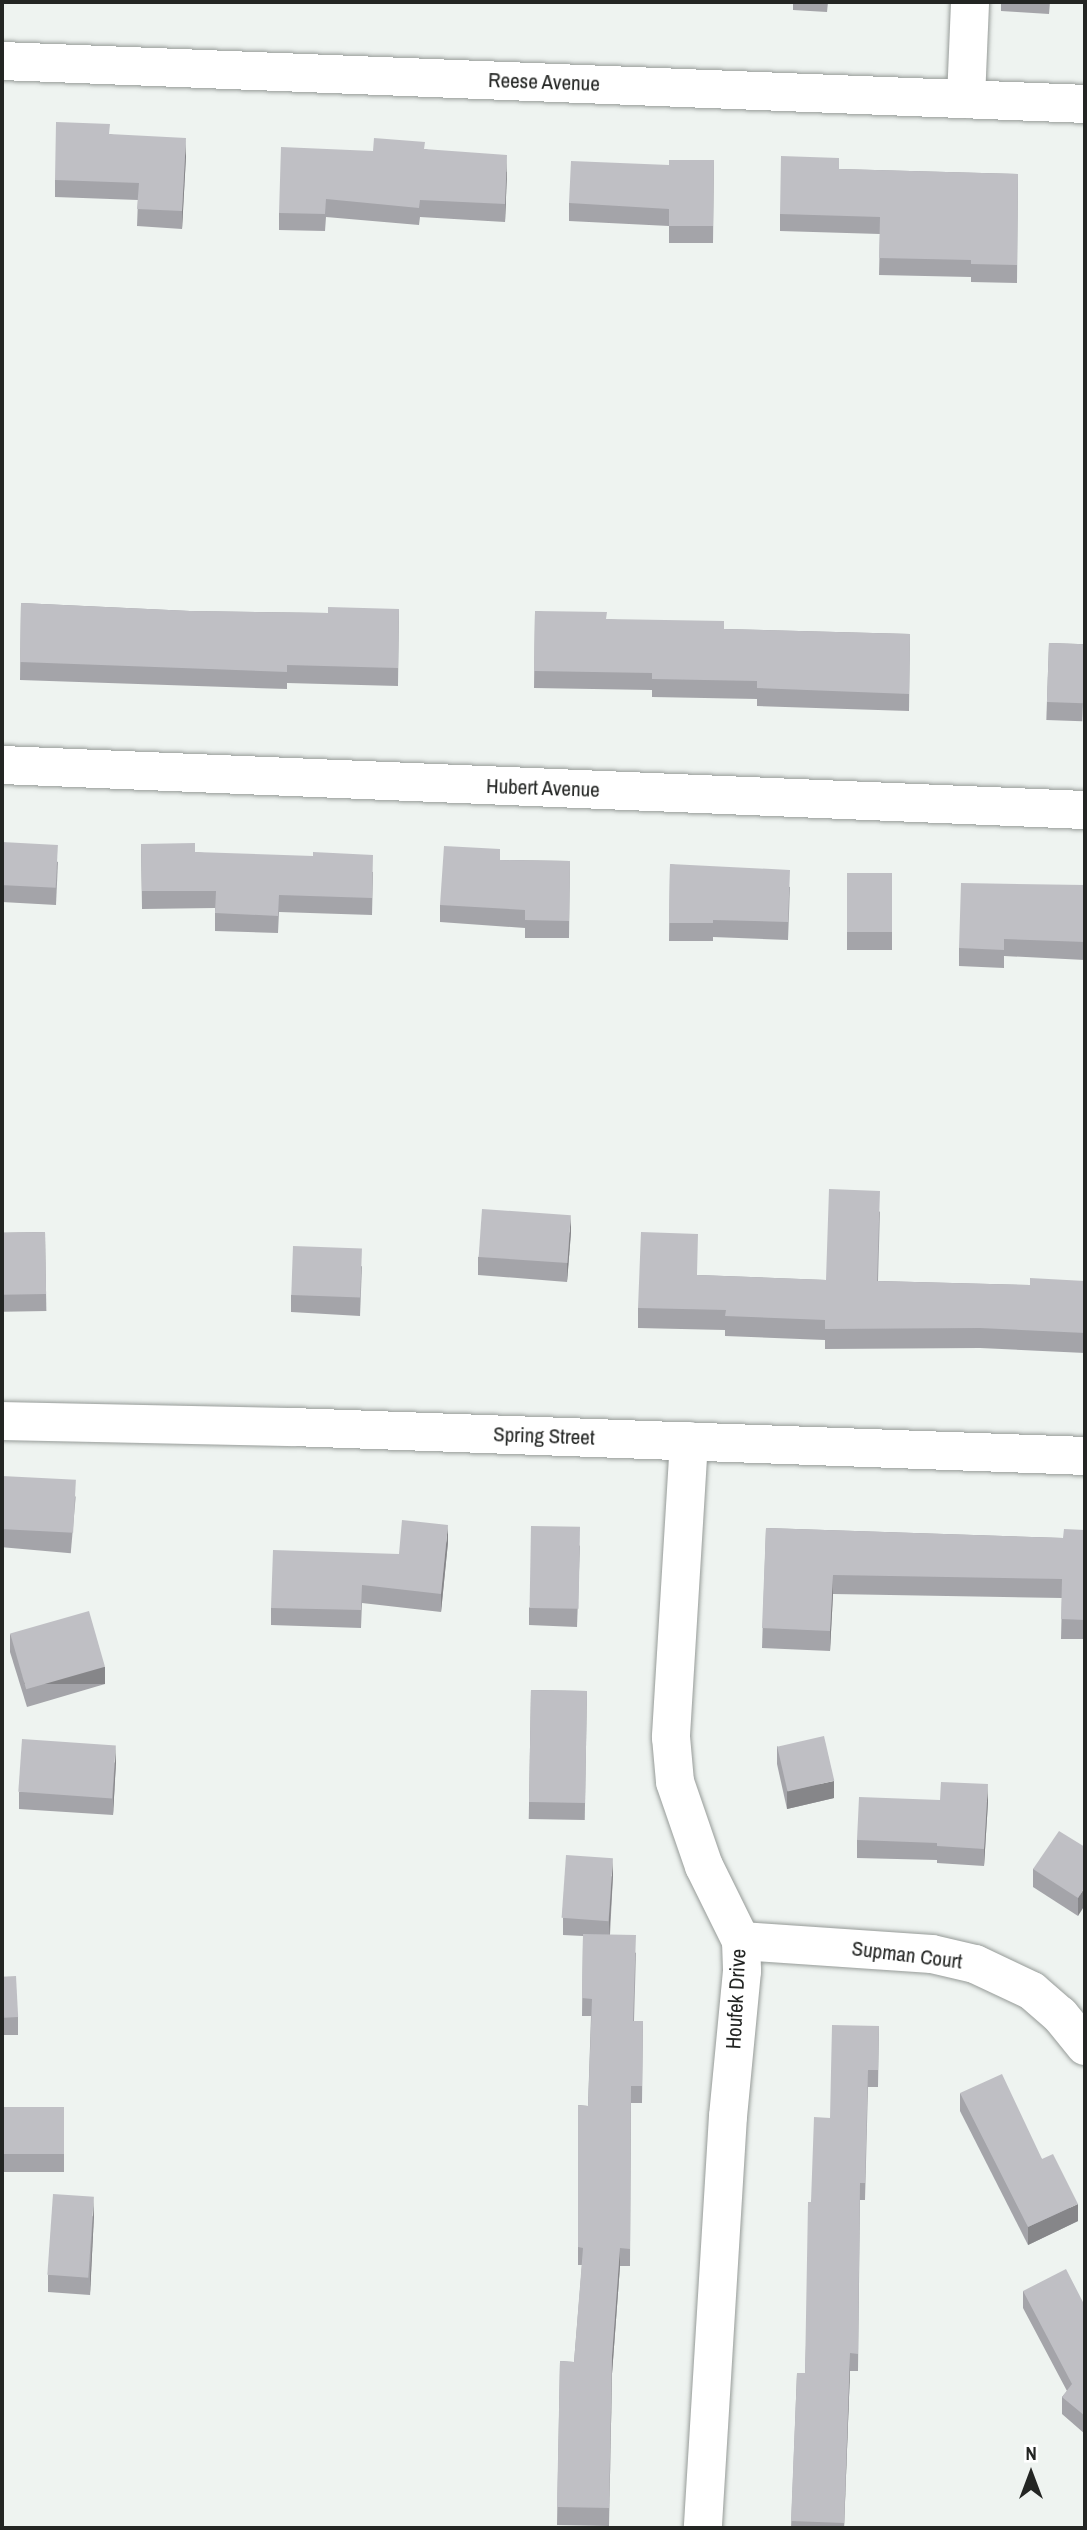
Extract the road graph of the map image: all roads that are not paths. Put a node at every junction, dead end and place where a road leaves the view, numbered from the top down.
1 (970, 2) edge
2 (2, 61) edge
3 (966, 99) junction
4 (1085, 104) edge
5 (2, 765) edge
6 (1085, 810) edge
7 (2, 1421) edge
8 (689, 1441) junction
9 (1085, 1456) edge
10 (741, 1941) junction
11 (1085, 2046) edge
12 (704, 2528) edge

1 - 3 street
2 - 3 street, Reese Avenue
3 - 4 street, Reese Avenue
5 - 6 street, Hubert Avenue
7 - 8 street, Spring Street
8 - 9 street, Spring Street
8 - 10 street, Houfek Drive
10 - 11 street, Supman Court
10 - 12 street, Houfek Drive

